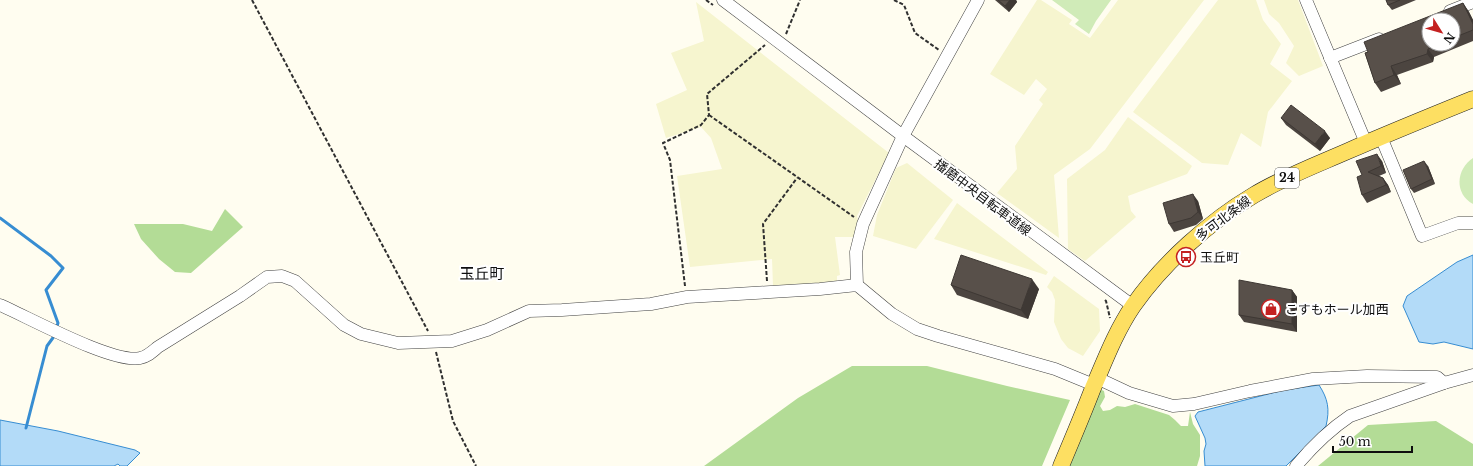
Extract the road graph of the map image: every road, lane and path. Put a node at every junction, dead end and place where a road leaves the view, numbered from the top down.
1 (252, 0) edge
2 (706, 0) edge
3 (800, 0) edge
4 (894, 0) edge
5 (978, 0) edge
6 (1306, 0) edge
7 (1473, 2) edge
8 (721, 5) edge
9 (1447, 12) edge
10 (1387, 35) edge
11 (760, 41) dead end
12 (772, 44) junction
13 (947, 55) junction
14 (1330, 58) junction
15 (1473, 99) edge
16 (709, 115) junction
17 (903, 136) junction
18 (1380, 137) junction
19 (1366, 143) junction
20 (797, 178) junction
21 (1473, 223) edge
22 (863, 224) junction
23 (857, 285) junction
24 (768, 292) junction
25 (687, 297) junction
26 (1101, 297) dead end
27 (0, 305) edge
28 (1133, 306) junction
29 (1111, 323) dead end
30 (433, 342) junction
31 (1473, 375) edge
32 (1096, 381) junction
33 (1444, 383) junction
34 (476, 466) edge
35 (1061, 466) edge
36 (1296, 466) edge

1 - 30 path
2 - 8 path
3 - 12 path
4 - 13 path
5 - 13 street
6 - 14 street
7 - 9 street
8 - 12 street
10 - 14 street
11 - 12 path
12 - 16 path
12 - 17 street
13 - 17 street
14 - 19 street
15 - 18 main road, 多可北条線 / 24
16 - 20 path
16 - 25 path
17 - 22 street
17 - 28 street
18 - 19 main road, 多可北条線 / 24
18 - 21 street
19 - 28 main road, 多可北条線 / 24
20 - 22 path
20 - 24 path
22 - 23 street
23 - 24 street
23 - 32 street
24 - 25 street
25 - 30 street
26 - 29 path
27 - 30 street
28 - 32 main road, 多可北条線 / 24
30 - 34 path
31 - 33 street
32 - 33 street
32 - 35 main road, 多可北条線 / 24
33 - 36 street

